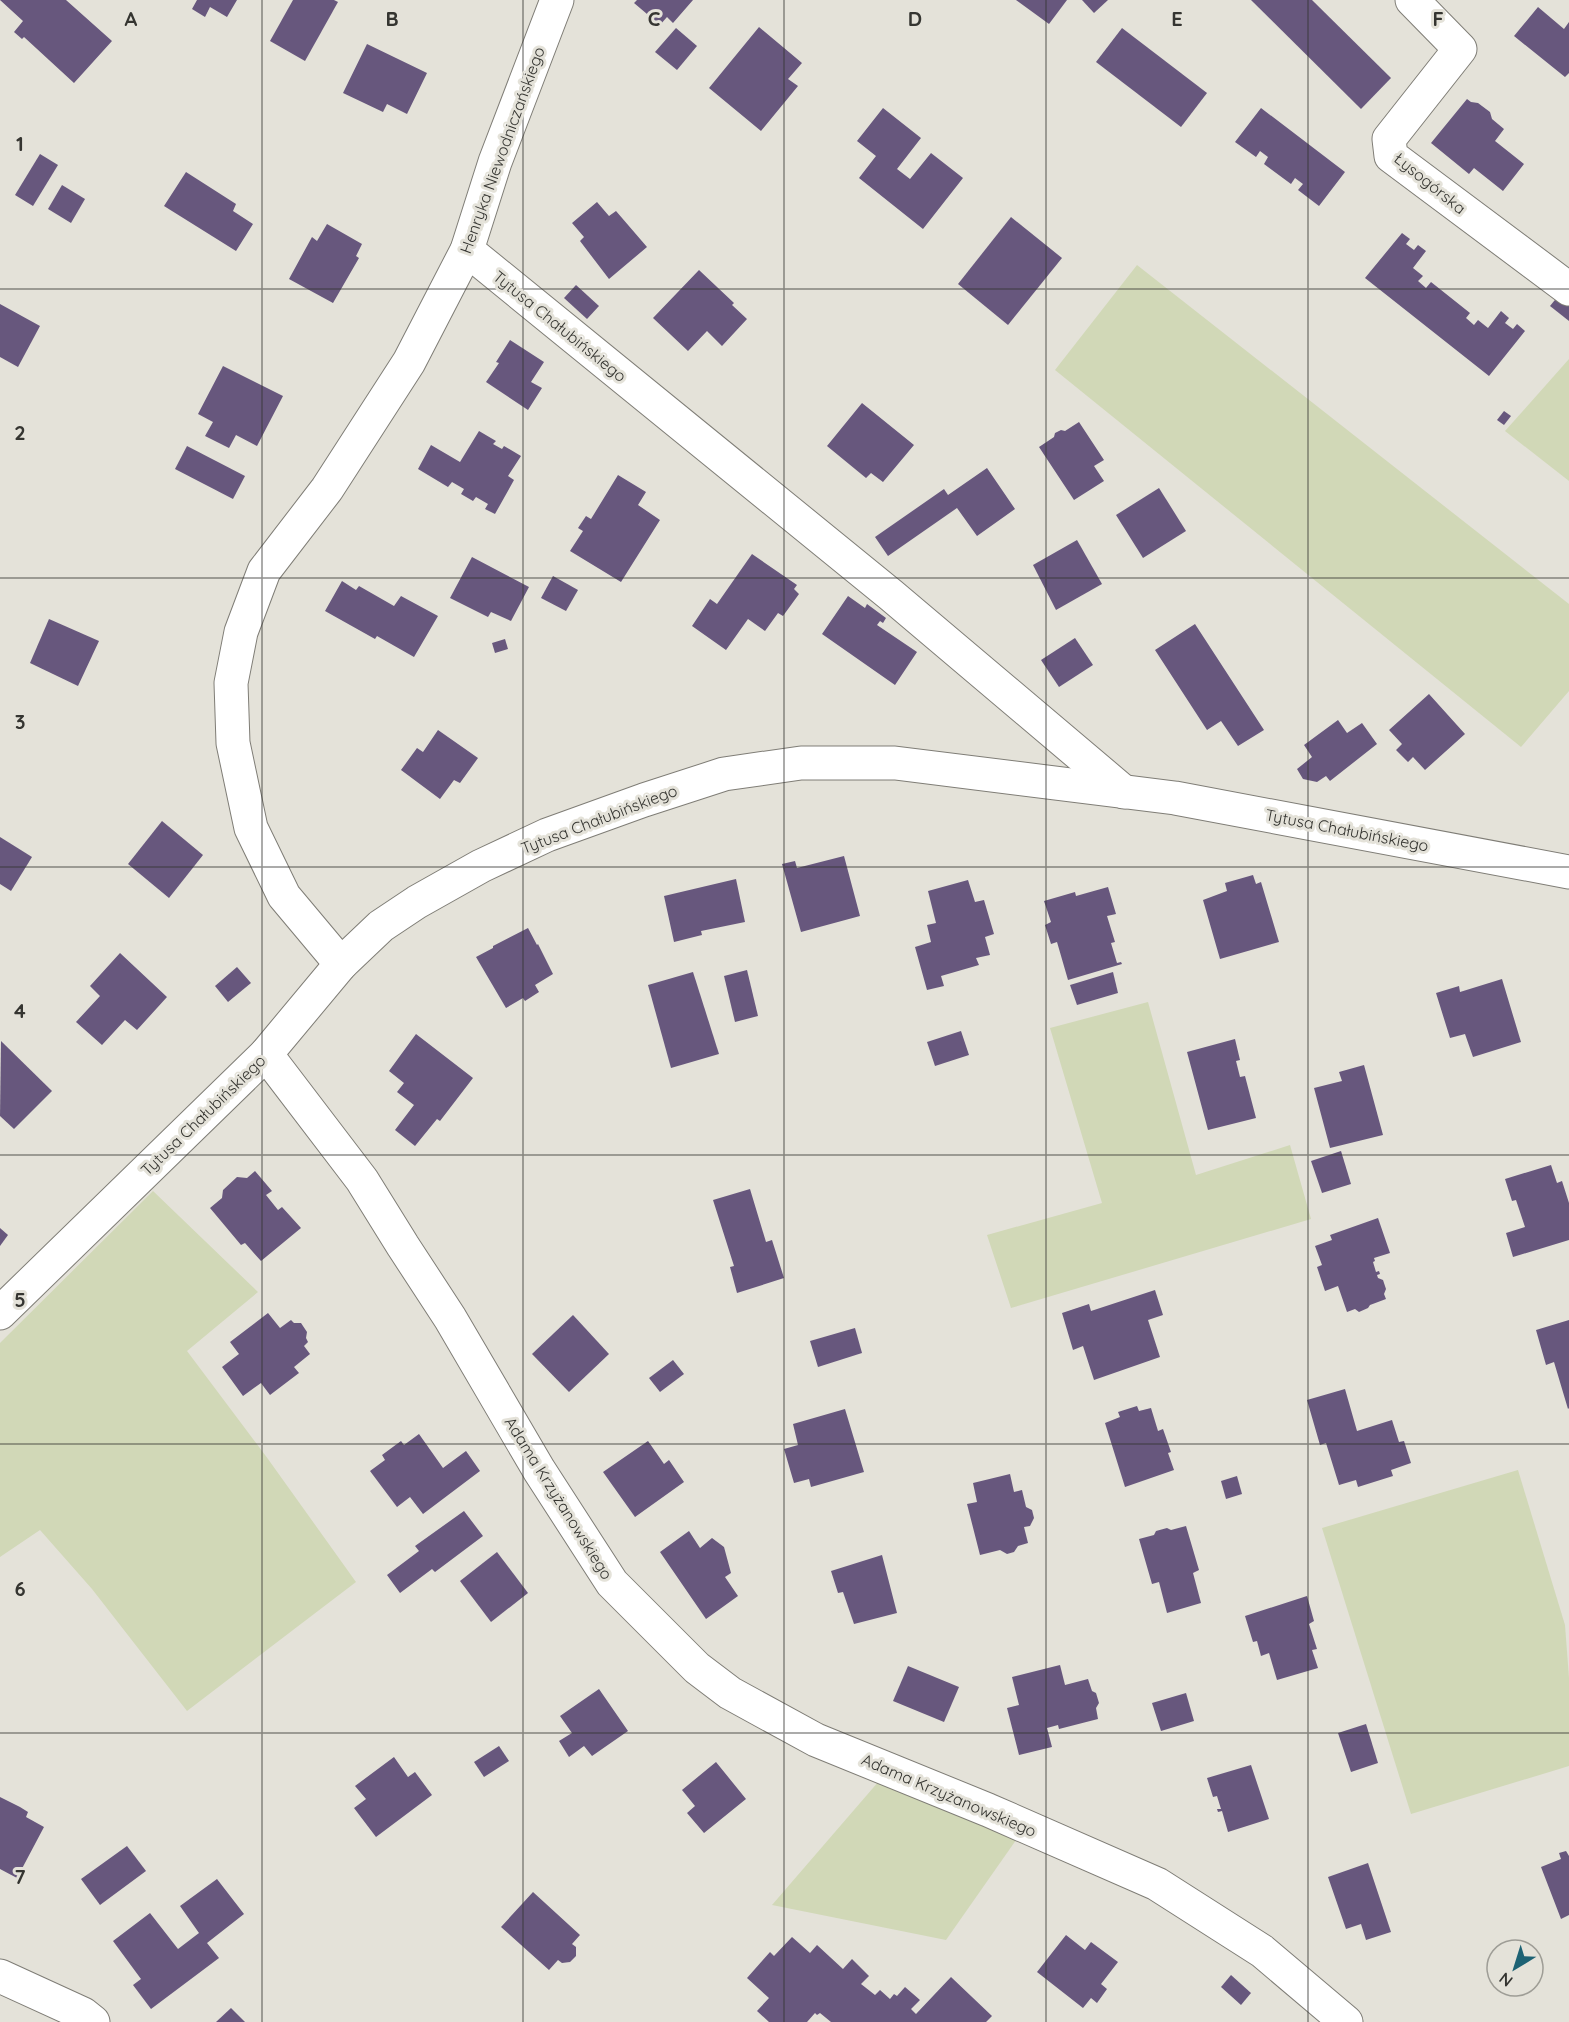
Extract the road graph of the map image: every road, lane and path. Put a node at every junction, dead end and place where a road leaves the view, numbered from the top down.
1 (557, 0) edge
2 (1412, 0) edge
3 (467, 250) junction
4 (1569, 289) edge
5 (1124, 792) junction
6 (1569, 872) edge
7 (341, 964) junction
8 (266, 1054) junction
9 (0, 1313) edge
10 (0, 1976) edge
11 (93, 2022) edge
12 (1346, 2022) edge

1 - 3 street, Henryka Niewodniczańskiego
2 - 4 street, Łysogórska
3 - 5 street, Tytusa Chałubińskiego
3 - 7 street, Henryka Niewodniczańskiego
5 - 6 street, Tytusa Chałubińskiego
5 - 7 street, Tytusa Chałubińskiego
7 - 8 street, Tytusa Chałubińskiego
8 - 9 street, Tytusa Chałubińskiego
8 - 12 street, Adama Krzyżanowskiego
10 - 11 street

